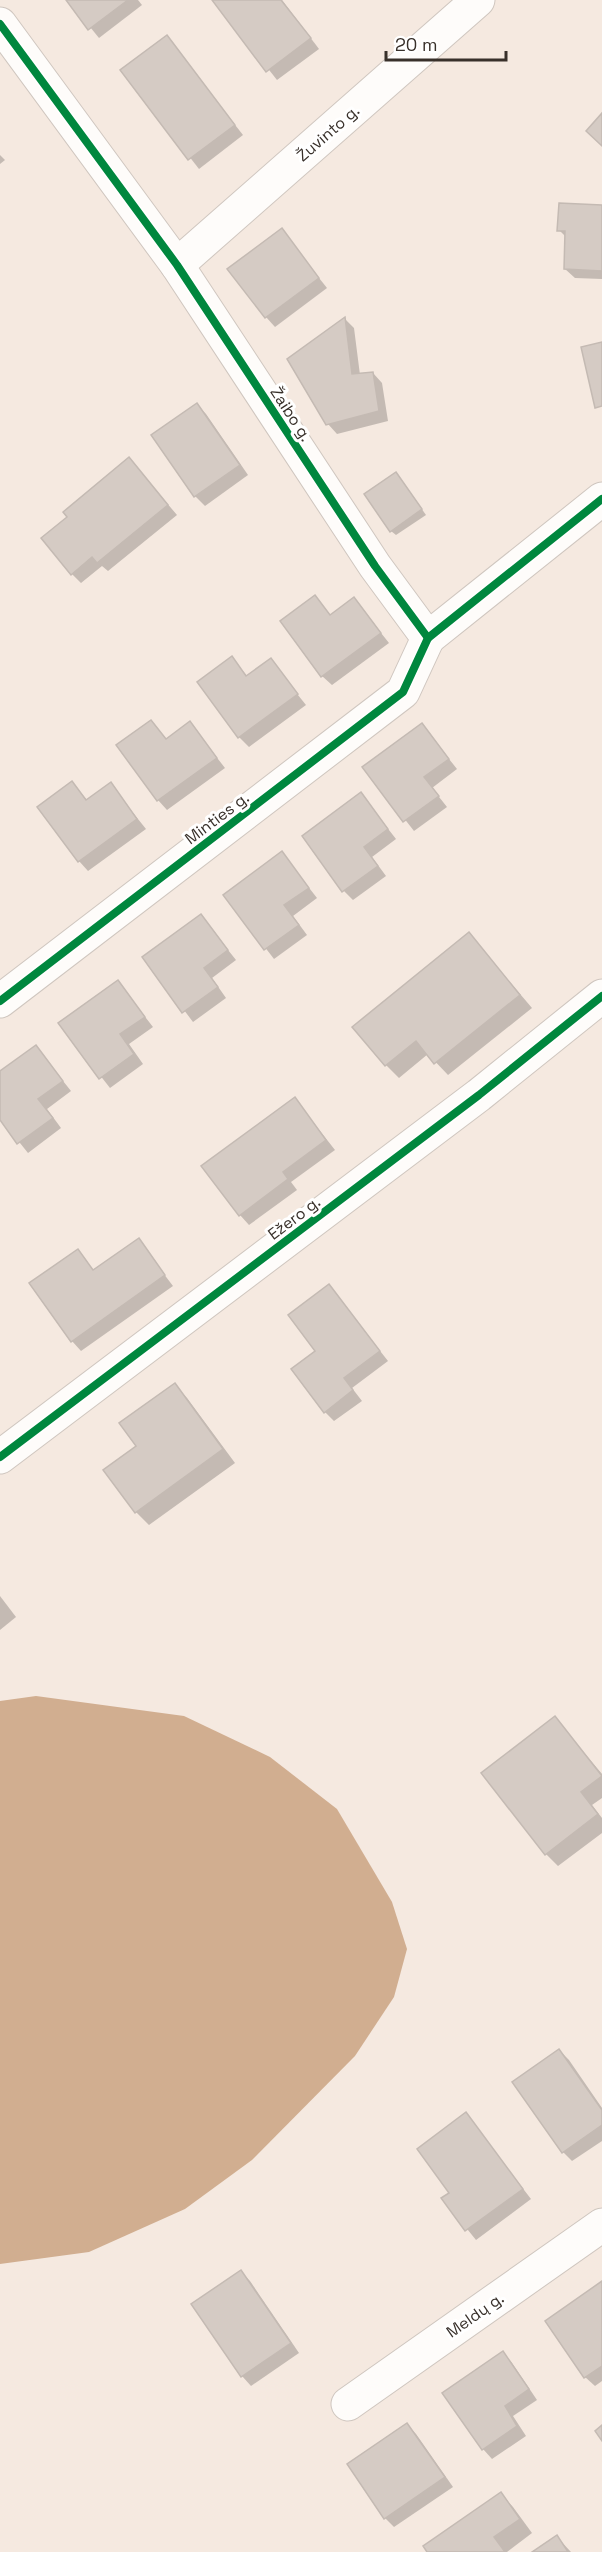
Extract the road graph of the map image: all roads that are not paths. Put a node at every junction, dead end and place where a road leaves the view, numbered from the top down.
1 (478, 0) edge
2 (0, 24) edge
3 (177, 265) junction
4 (602, 499) edge
5 (428, 638) junction
6 (602, 996) edge
7 (0, 1001) edge
8 (0, 1457) edge
9 (602, 2225) edge
10 (348, 2404) dead end

1 - 3 street, Žuvinto g.
2 - 3 street, Žaibo g.
3 - 5 street, Žaibo g.
4 - 5 street
5 - 7 street, Minties g.
6 - 8 street, Ežero g.
9 - 10 street, Meldų g.

